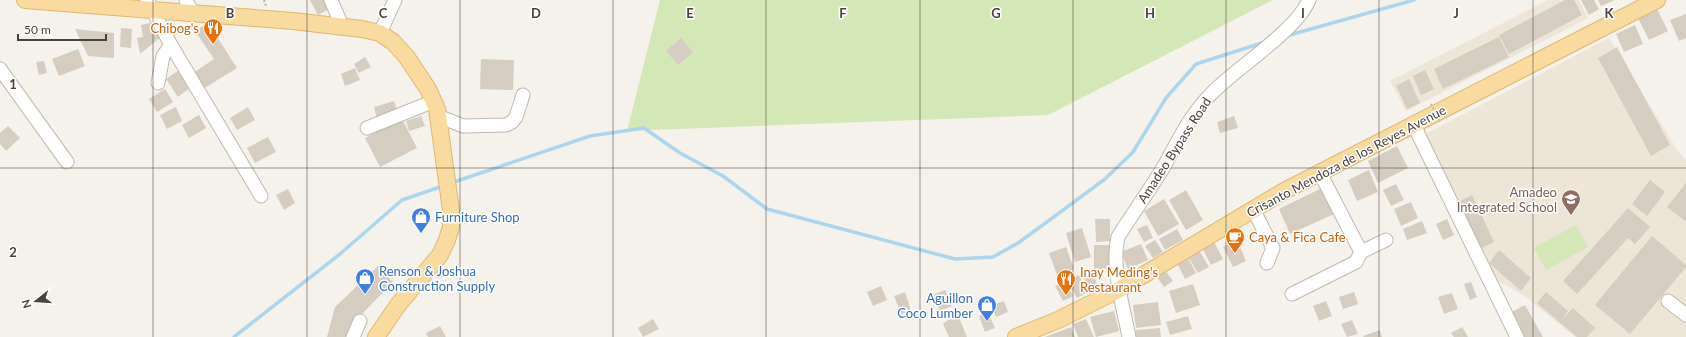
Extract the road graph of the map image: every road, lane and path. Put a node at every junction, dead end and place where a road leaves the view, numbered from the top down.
1 (25, 0) edge
2 (331, 0) edge
3 (395, 0) edge
4 (1309, 0) edge
5 (1657, 0) edge
6 (150, 6) edge
7 (190, 7) edge
8 (342, 26) junction
9 (380, 33) junction
10 (171, 45) junction
11 (0, 69) edge
12 (158, 83) dead end
13 (5, 85) edge
14 (523, 95) dead end
15 (1431, 104) dead end
16 (436, 109) junction
17 (1440, 122) dead end
18 (1414, 123) junction
19 (367, 128) dead end
20 (67, 162) dead end
21 (1320, 173) junction
22 (261, 196) dead end
23 (1253, 209) junction
24 (1386, 240) dead end
25 (1361, 252) junction
26 (1267, 263) dead end
27 (1120, 289) junction
28 (1292, 294) dead end
29 (1668, 301) dead end
30 (1686, 315) edge
31 (360, 321) dead end
32 (353, 337) edge
33 (376, 337) edge
34 (1016, 337) edge
35 (1129, 337) edge
36 (1517, 337) edge

1 - 6 main road
2 - 8 street
3 - 9 street
4 - 27 street, Amadeo Bypass Road
5 - 18 main road, Crisanto Mendoza de los Reyes Avenue
6 - 7 main road
6 - 10 street
7 - 8 main road
8 - 9 main road
9 - 16 main road
10 - 12 street
10 - 22 street
11 - 13 street
13 - 20 street
14 - 16 street
15 - 17 path, bridge
16 - 19 street
16 - 33 main road
18 - 21 main road, Crisanto Mendoza de los Reyes Avenue
18 - 36 street
21 - 23 main road, Crisanto Mendoza de los Reyes Avenue
21 - 25 street
23 - 26 street
23 - 27 main road, Crisanto Mendoza de los Reyes Avenue
24 - 25 street
25 - 28 street
27 - 34 main road, Crisanto Mendoza de los Reyes Avenue
27 - 35 street, Amadeo Bypass Road
29 - 30 street
31 - 32 street

